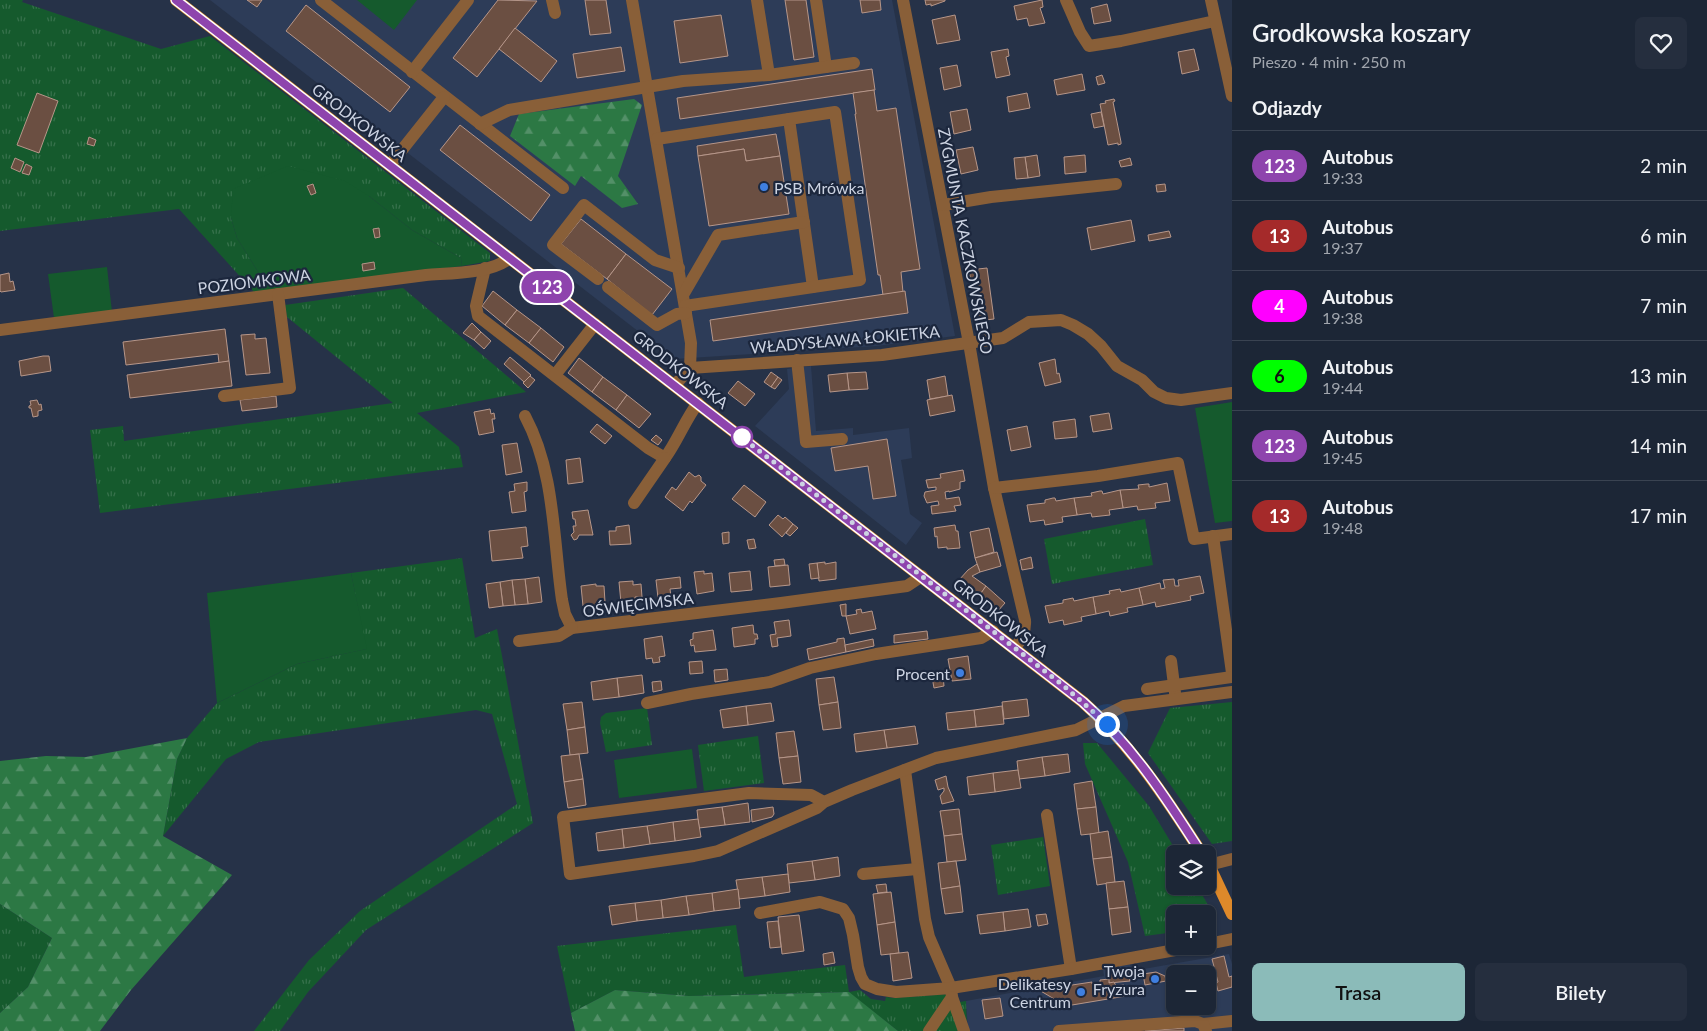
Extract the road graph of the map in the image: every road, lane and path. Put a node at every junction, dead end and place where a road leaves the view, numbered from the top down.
1 (176, 0) edge
2 (321, 0) edge
3 (468, 0) edge
4 (632, 0) edge
5 (757, 0) edge
6 (816, 0) edge
7 (904, 0) edge
8 (1066, 0) edge
9 (1211, 0) edge
10 (1215, 21) junction
11 (854, 63) dead end
12 (826, 67) junction
13 (412, 72) junction
14 (769, 75) junction
15 (647, 87) junction
16 (444, 96) junction
17 (1232, 96) edge
18 (789, 119) junction
19 (480, 124) junction
20 (657, 139) junction
21 (390, 165) junction
22 (1116, 184) dead end
23 (563, 188) dead end
24 (943, 205) junction
25 (804, 222) junction
26 (510, 258) junction
27 (485, 268) junction
28 (678, 268) junction
29 (813, 287) junction
30 (278, 294) junction
31 (685, 304) junction
32 (595, 324) junction
33 (0, 330) edge
34 (969, 343) junction
35 (798, 360) junction
36 (690, 368) junction
37 (555, 374) junction
38 (675, 385) junction
39 (1232, 393) edge
40 (224, 396) dead end
41 (698, 403) junction
42 (525, 416) dead end
43 (842, 439) dead end
44 (665, 458) junction
45 (994, 488) junction
46 (634, 503) dead end
47 (1232, 534) edge
48 (1213, 536) junction
49 (922, 576) junction
50 (572, 628) junction
51 (993, 631) junction
52 (519, 641) dead end
53 (1016, 648) junction
54 (1171, 661) dead end
55 (1232, 675) edge
56 (1174, 685) junction
57 (1147, 689) dead end
58 (1232, 692) edge
59 (1176, 699) junction
60 (647, 703) dead end
61 (1100, 717) junction
62 (905, 770) junction
63 (824, 802) junction
64 (1047, 815) dead end
65 (1196, 845) edge
66 (1232, 859) edge
67 (1216, 860) edge
68 (917, 869) junction
69 (863, 874) dead end
70 (1216, 881) edge
71 (760, 913) dead end
72 (1232, 914) edge
73 (1232, 939) edge
74 (1216, 942) edge
75 (1166, 952) edge
76 (1071, 969) junction
77 (952, 992) junction
78 (1232, 1020) edge
79 (1204, 1028) edge
80 (928, 1031) edge
81 (964, 1031) edge
82 (1059, 1031) edge

1 - 21 main road, GRODKOWSKA
2 - 13 street
3 - 13 street
4 - 15 street
5 - 14 street
6 - 12 street
7 - 24 street, ZYGMUNTA KACZKOWSKIEGO
8 - 10 street
9 - 10 street
10 - 17 street
11 - 12 street
12 - 14 street
13 - 16 street
14 - 15 street
15 - 19 street
15 - 20 street
16 - 19 street
16 - 21 street
18 - 20 street
18 - 25 street
18 - 29 street
19 - 23 street
20 - 28 street
21 - 26 main road, GRODKOWSKA
22 - 24 street
24 - 34 street, ZYGMUNTA KACZKOWSKIEGO
25 - 29 street
25 - 31 street
26 - 27 street, POZIOMKOWA
26 - 32 main road, GRODKOWSKA
27 - 30 street, POZIOMKOWA
27 - 37 street
28 - 31 street
28 - 31 street
29 - 31 street
30 - 33 street, POZIOMKOWA
30 - 40 street
31 - 36 street
32 - 37 street
32 - 38 main road, GRODKOWSKA
34 - 35 street, WŁADYSŁAWA ŁOKIETKA
34 - 39 street, WŁADYSŁAWA ŁOKIETKA
34 - 45 street, ZYGMUNTA KACZKOWSKIEGO
35 - 36 street, WŁADYSŁAWA ŁOKIETKA
35 - 43 street
36 - 38 street
37 - 44 street
38 - 41 main road, GRODKOWSKA
41 - 44 street
41 - 49 main road, GRODKOWSKA
42 - 50 street, OŚWIĘCIMSKA
44 - 46 street
45 - 48 street
45 - 53 street, ZYGMUNTA KACZKOWSKIEGO
47 - 48 street
48 - 55 street
49 - 50 street, OŚWIĘCIMSKA
49 - 51 main road, GRODKOWSKA
50 - 52 street
51 - 53 main road, GRODKOWSKA
51 - 60 street
53 - 61 main road, GRODKOWSKA
54 - 56 street
55 - 56 street
56 - 57 street
56 - 59 street
58 - 59 street
59 - 61 street
61 - 62 street
61 - 65 main road, GRODKOWSKA
62 - 63 street
62 - 68 street
63 - 63 street
64 - 76 street
66 - 67 street
68 - 69 street
68 - 77 street
70 - 72 main road, GRODKOWSKA
71 - 77 street
73 - 74 street
75 - 76 street
76 - 77 street
77 - 80 street
77 - 81 street
78 - 79 street
79 - 82 street

